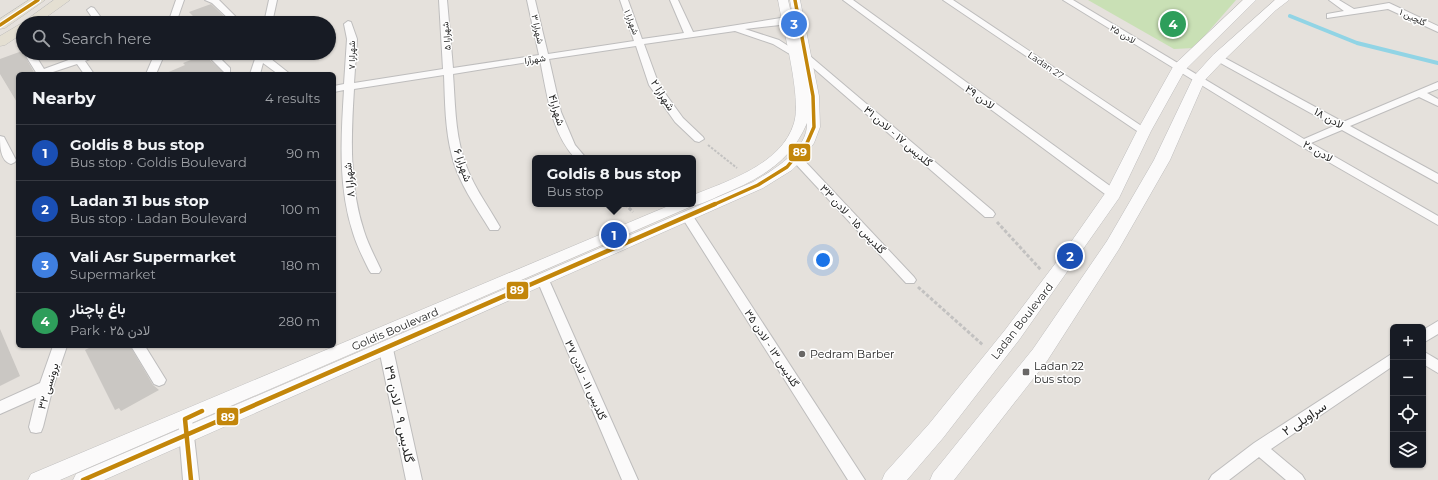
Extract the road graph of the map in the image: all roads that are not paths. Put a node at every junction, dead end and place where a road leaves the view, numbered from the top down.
1 (38, 0) edge
2 (63, 0) edge
3 (180, 0) edge
4 (209, 0) edge
5 (273, 0) edge
6 (443, 0) edge
7 (532, 0) edge
8 (624, 0) edge
9 (674, 0) edge
10 (783, 0) edge
11 (795, 0) edge
12 (847, 0) edge
13 (947, 0) edge
14 (1067, 0) edge
15 (1250, 0) edge
16 (1283, 0) edge
17 (1333, 0) edge
18 (91, 10) dead end
19 (1352, 12) junction
20 (39, 16) edge
21 (96, 16) edge
22 (174, 16) edge
23 (231, 16) edge
24 (270, 16) edge
25 (1330, 16) dead end
26 (793, 20) junction
27 (348, 24) dead end
28 (0, 25) edge
29 (1438, 28) edge
30 (736, 29) junction
31 (16, 32) edge
32 (690, 36) junction
33 (0, 42) edge
34 (640, 43) junction
35 (800, 56) junction
36 (544, 58) junction
37 (1218, 58) junction
38 (33, 60) edge
39 (71, 60) edge
40 (83, 60) edge
41 (157, 60) edge
42 (217, 60) edge
43 (260, 60) edge
44 (267, 60) edge
45 (1179, 68) junction
46 (227, 70) dead end
47 (41, 72) edge
48 (88, 72) edge
49 (152, 72) edge
50 (256, 72) edge
51 (281, 72) edge
52 (449, 72) junction
53 (1199, 80) junction
54 (1438, 85) edge
55 (351, 86) junction
56 (336, 89) edge
57 (1419, 93) junction
58 (1438, 102) edge
59 (1342, 125) junction
60 (1144, 131) junction
61 (0, 139) edge
62 (699, 139) road end
63 (1303, 143) junction
64 (578, 155) edge
65 (15, 158) edge
66 (796, 158) junction
67 (0, 164) edge
68 (1438, 179) edge
69 (1113, 194) junction
70 (696, 200) edge
71 (696, 207) edge
72 (687, 210) edge
73 (989, 214) road end
74 (1438, 221) edge
75 (494, 228) dead end
76 (375, 270) dead end
77 (543, 280) junction
78 (910, 280) road end
79 (1438, 326) edge
80 (1426, 336) edge
81 (59, 348) edge
82 (139, 348) edge
83 (386, 349) junction
84 (1426, 359) edge
85 (1392, 360) edge
86 (1438, 367) edge
87 (159, 380) dead end
88 (46, 387) junction
89 (0, 408) edge
90 (186, 426) junction
91 (36, 427) dead end
92 (1260, 448) junction
93 (38, 480) edge
94 (83, 480) edge
95 (190, 480) edge
96 (414, 480) edge
97 (630, 480) edge
98 (857, 480) edge
99 (893, 480) edge
100 (940, 480) edge
101 (1218, 480) edge
102 (1297, 480) edge

1 - 28 main road
2 - 20 main road
3 - 22 street
4 - 23 street
5 - 24 street
6 - 52 street, شهرارا ۵
7 - 36 street, شهرارا ۳
8 - 34 street, شهرارا ۱
9 - 32 street
10 - 26 street, Goldis Boulevard
11 - 26 street, Goldis Boulevard
12 - 69 street, لادن ۲۹
13 - 60 street, Ladan 27
14 - 45 street, لادن ۲۵
15 - 45 main road, Ladan Boulevard
16 - 37 main road
17 - 19 street
18 - 21 street
19 - 25 street
19 - 29 street, گلچین ۱
26 - 30 street, شهرآرا
26 - 35 street, Goldis Boulevard
27 - 55 street, شهرارا ۷
30 - 32 street, شهرآرا
30 - 35 street, گلدیس ۱۷ - لادن ۳۱
31 - 33 main road
32 - 34 street, شهرآرا
34 - 36 street, شهرآرا
34 - 62 street, شهرارا ۲
35 - 66 street, Goldis Boulevard
35 - 70 street, Goldis Boulevard
35 - 73 street, گلدیس ۱۷ - لادن ۳۱
36 - 52 street, شهرآرا
36 - 64 street, شهرارا۴
37 - 53 main road
37 - 59 street, لادن ۱۸
38 - 47 street
39 - 47 street
40 - 48 street
41 - 49 street
42 - 46 street
43 - 50 street
44 - 51 street
45 - 53 street, لادن ۲۵
45 - 60 main road, Ladan Boulevard
52 - 55 street, شهرآرا
52 - 75 street, شهرارا ۶
53 - 63 street, لادن ۲۰
53 - 100 main road
54 - 57 street
55 - 56 street, شهرآرا
55 - 76 street, شهرارا ۸
57 - 58 street
57 - 59 street
59 - 63 street
59 - 68 street, لادن ۱۸
60 - 69 main road, Ladan Boulevard
61 - 65 street
63 - 74 street, لادن ۲۰
65 - 67 street
66 - 71 street, Goldis Boulevard
66 - 78 street, گلدیس ۱۵ - لادن ۳۳
69 - 99 main road, Ladan Boulevard
72 - 77 street, Goldis Boulevard
72 - 90 street, Goldis Boulevard
72 - 98 street, گلدیس ۱۳ - لادن ۳۵
77 - 83 street, Goldis Boulevard
77 - 97 street, گلدیس ۱۱ - لادن ۳۷
79 - 80 street
81 - 88 street, برونسی ۳۲
82 - 87 street
83 - 90 street, Goldis Boulevard
83 - 96 street, گلدیس ۹ - لادن ۳۹
84 - 86 street
85 - 92 street, سراویلی ۲
88 - 89 street
88 - 91 street, برونسی ۳۲
90 - 93 street, Goldis Boulevard
90 - 94 street, Goldis Boulevard
90 - 95 street
92 - 101 street, سراویلی ۲
92 - 102 street

